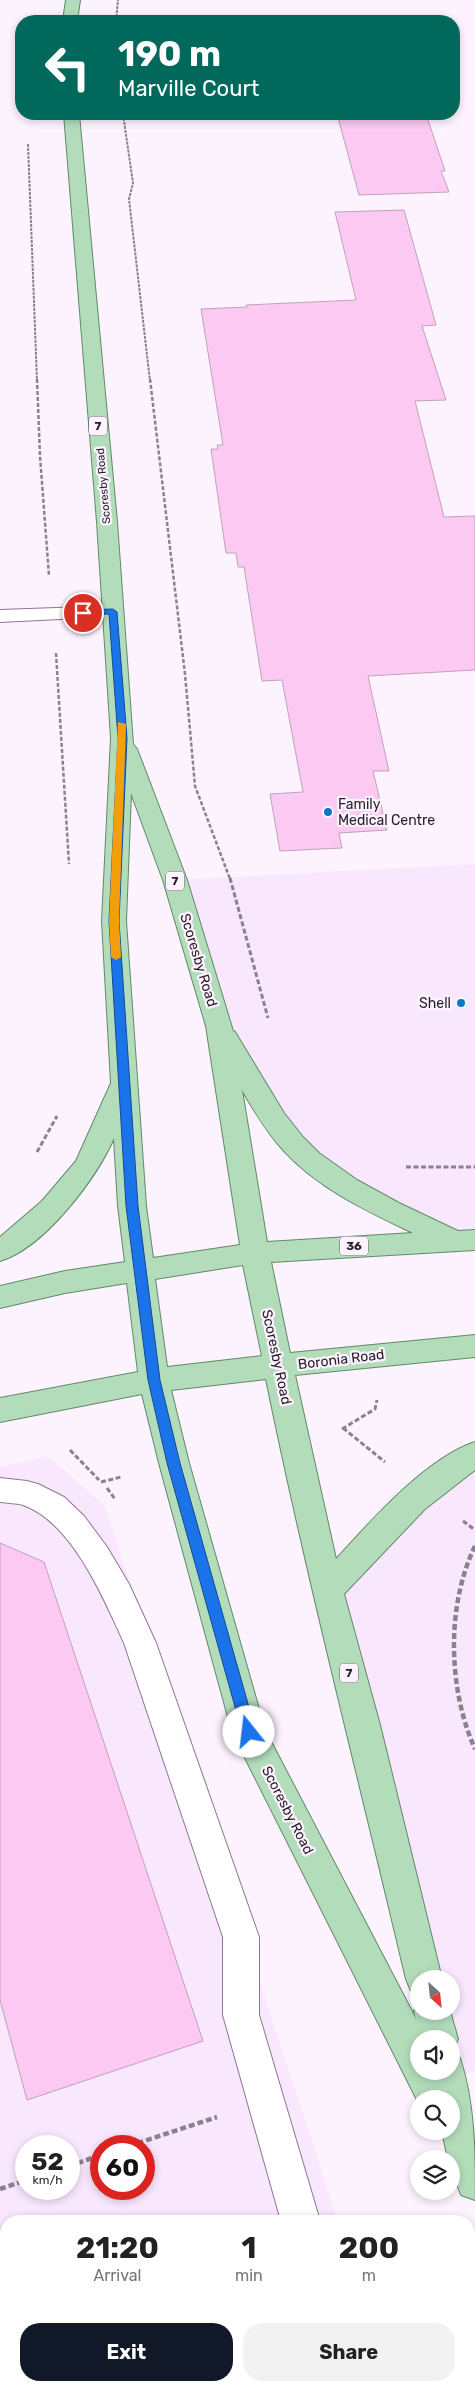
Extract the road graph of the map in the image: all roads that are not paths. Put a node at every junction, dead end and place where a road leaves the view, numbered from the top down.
1 (73, 0) edge
2 (71, 15) edge
3 (72, 120) edge
4 (113, 612) junction
5 (0, 616) edge
6 (122, 738) junction
7 (219, 1026) junction
8 (124, 1081) junction
9 (464, 1241) edge
10 (0, 1251) edge
11 (254, 1253) junction
12 (139, 1270) junction
13 (0, 1297) edge
14 (475, 1346) edge
15 (279, 1366) junction
16 (154, 1380) junction
17 (0, 1410) edge
18 (475, 1454) edge
19 (0, 1490) edge
20 (327, 1591) junction
21 (422, 1970) edge
22 (410, 2046) edge
23 (449, 2080) edge
24 (465, 2156) edge
25 (299, 2215) edge

1 - 2 main road
3 - 4 main road, Scoresby Road / 7
4 - 5 street
4 - 6 main road, Scoresby Road / 7
6 - 7 main road, Scoresby Road / 7
6 - 8 main road, Scoresby Road / 7
7 - 9 main road
7 - 11 main road, Scoresby Road / 7
8 - 10 main road
8 - 12 main road, Scoresby Road / 7
9 - 11 main road, 36
11 - 12 main road, 36
11 - 15 main road, Scoresby Road / 7
12 - 13 main road, 36
12 - 16 main road, Scoresby Road / 7
14 - 15 main road, Boronia Road
15 - 16 main road, Boronia Road
15 - 20 main road, Scoresby Road / 7
16 - 17 main road, Boronia Road
16 - 22 main road, Scoresby Road / 7
18 - 20 main road
19 - 25 street
20 - 21 main road, Scoresby Road / 7
23 - 24 main road

